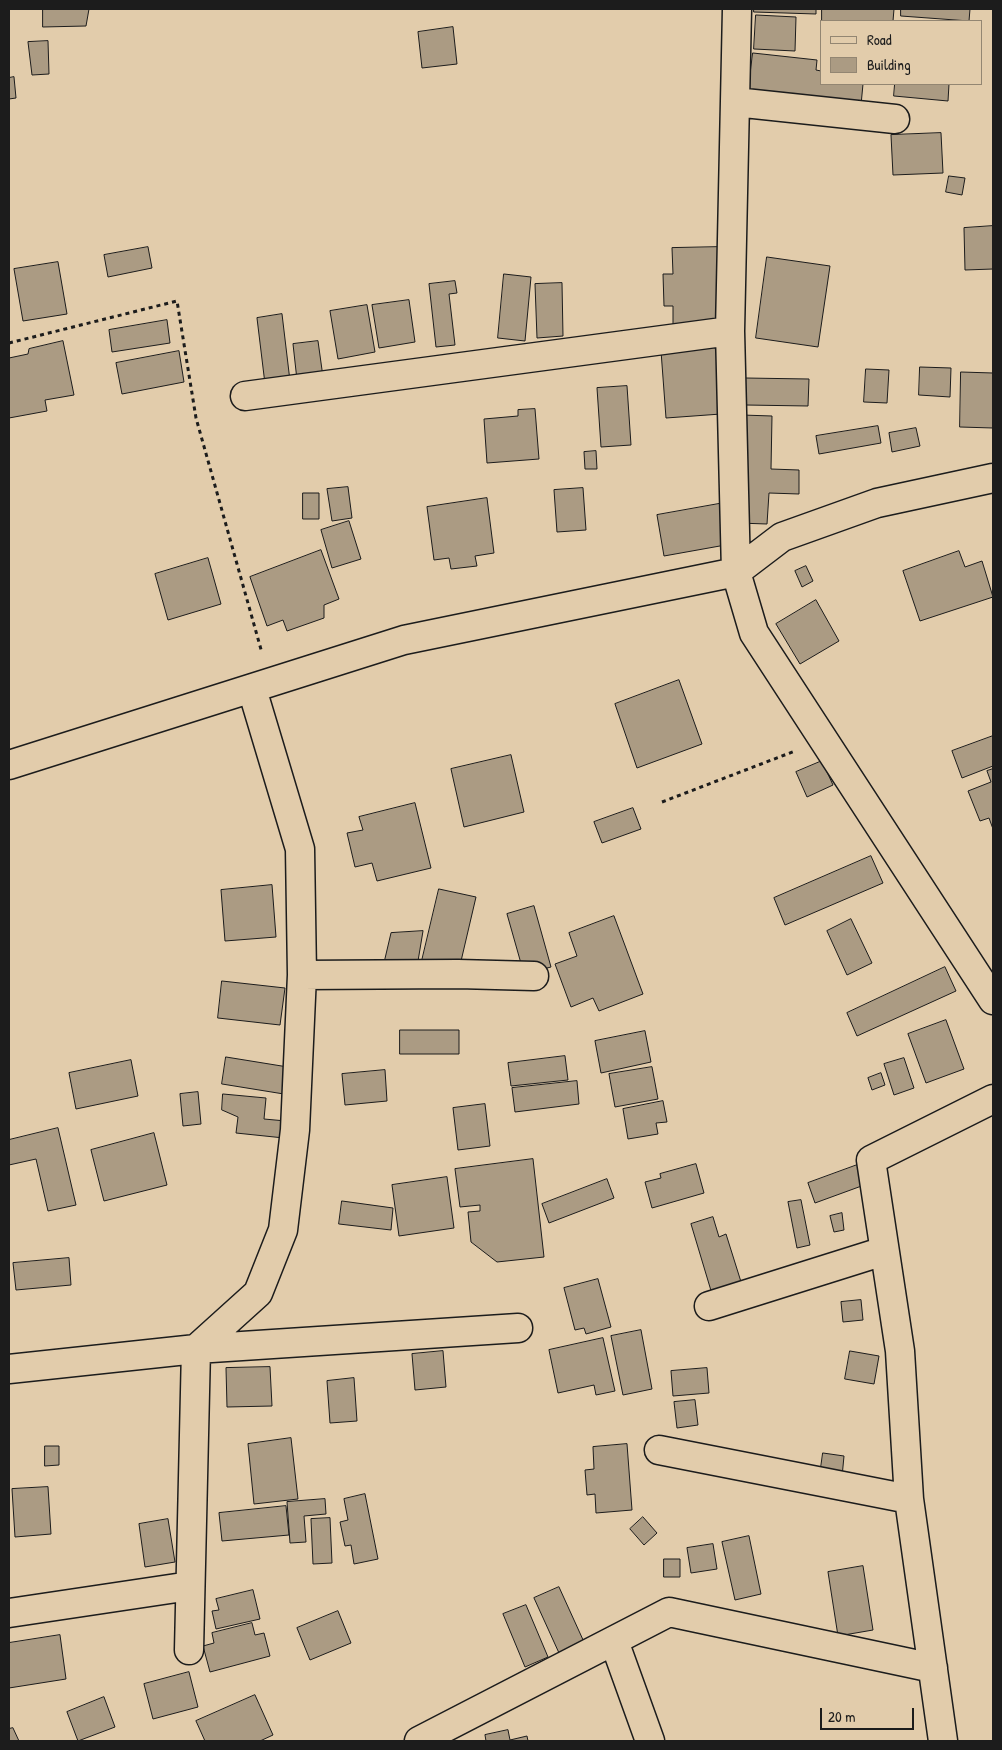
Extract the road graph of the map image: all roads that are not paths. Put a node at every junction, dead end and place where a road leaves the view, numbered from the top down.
1 (737, 9) edge
2 (735, 102) junction
3 (895, 118) dead end
4 (730, 331) junction
5 (245, 396) dead end
6 (993, 478) edge
7 (736, 572) junction
8 (261, 686) junction
9 (9, 765) edge
10 (302, 975) junction
11 (534, 976) dead end
12 (993, 1000) edge
13 (993, 1099) edge
14 (884, 1251) junction
15 (709, 1306) dead end
16 (518, 1328) dead end
17 (196, 1349) junction
18 (9, 1369) edge
19 (659, 1450) dead end
20 (909, 1499) junction
21 (190, 1586) junction
22 (9, 1612) edge
23 (614, 1641) junction
24 (189, 1650) dead end
25 (933, 1668) junction
26 (419, 1741) edge
27 (650, 1741) edge
28 (943, 1741) edge

1 - 2 street
2 - 3 street
2 - 4 street
4 - 5 street
4 - 7 street
6 - 7 street
7 - 8 street
7 - 12 street
8 - 9 street
8 - 10 street
10 - 11 street
10 - 17 street
13 - 14 street
14 - 15 street
14 - 20 street
16 - 17 street
17 - 18 street
17 - 21 street
19 - 20 street
20 - 25 street
21 - 22 street
21 - 24 street
23 - 25 street
23 - 26 street
23 - 27 street
25 - 28 street

